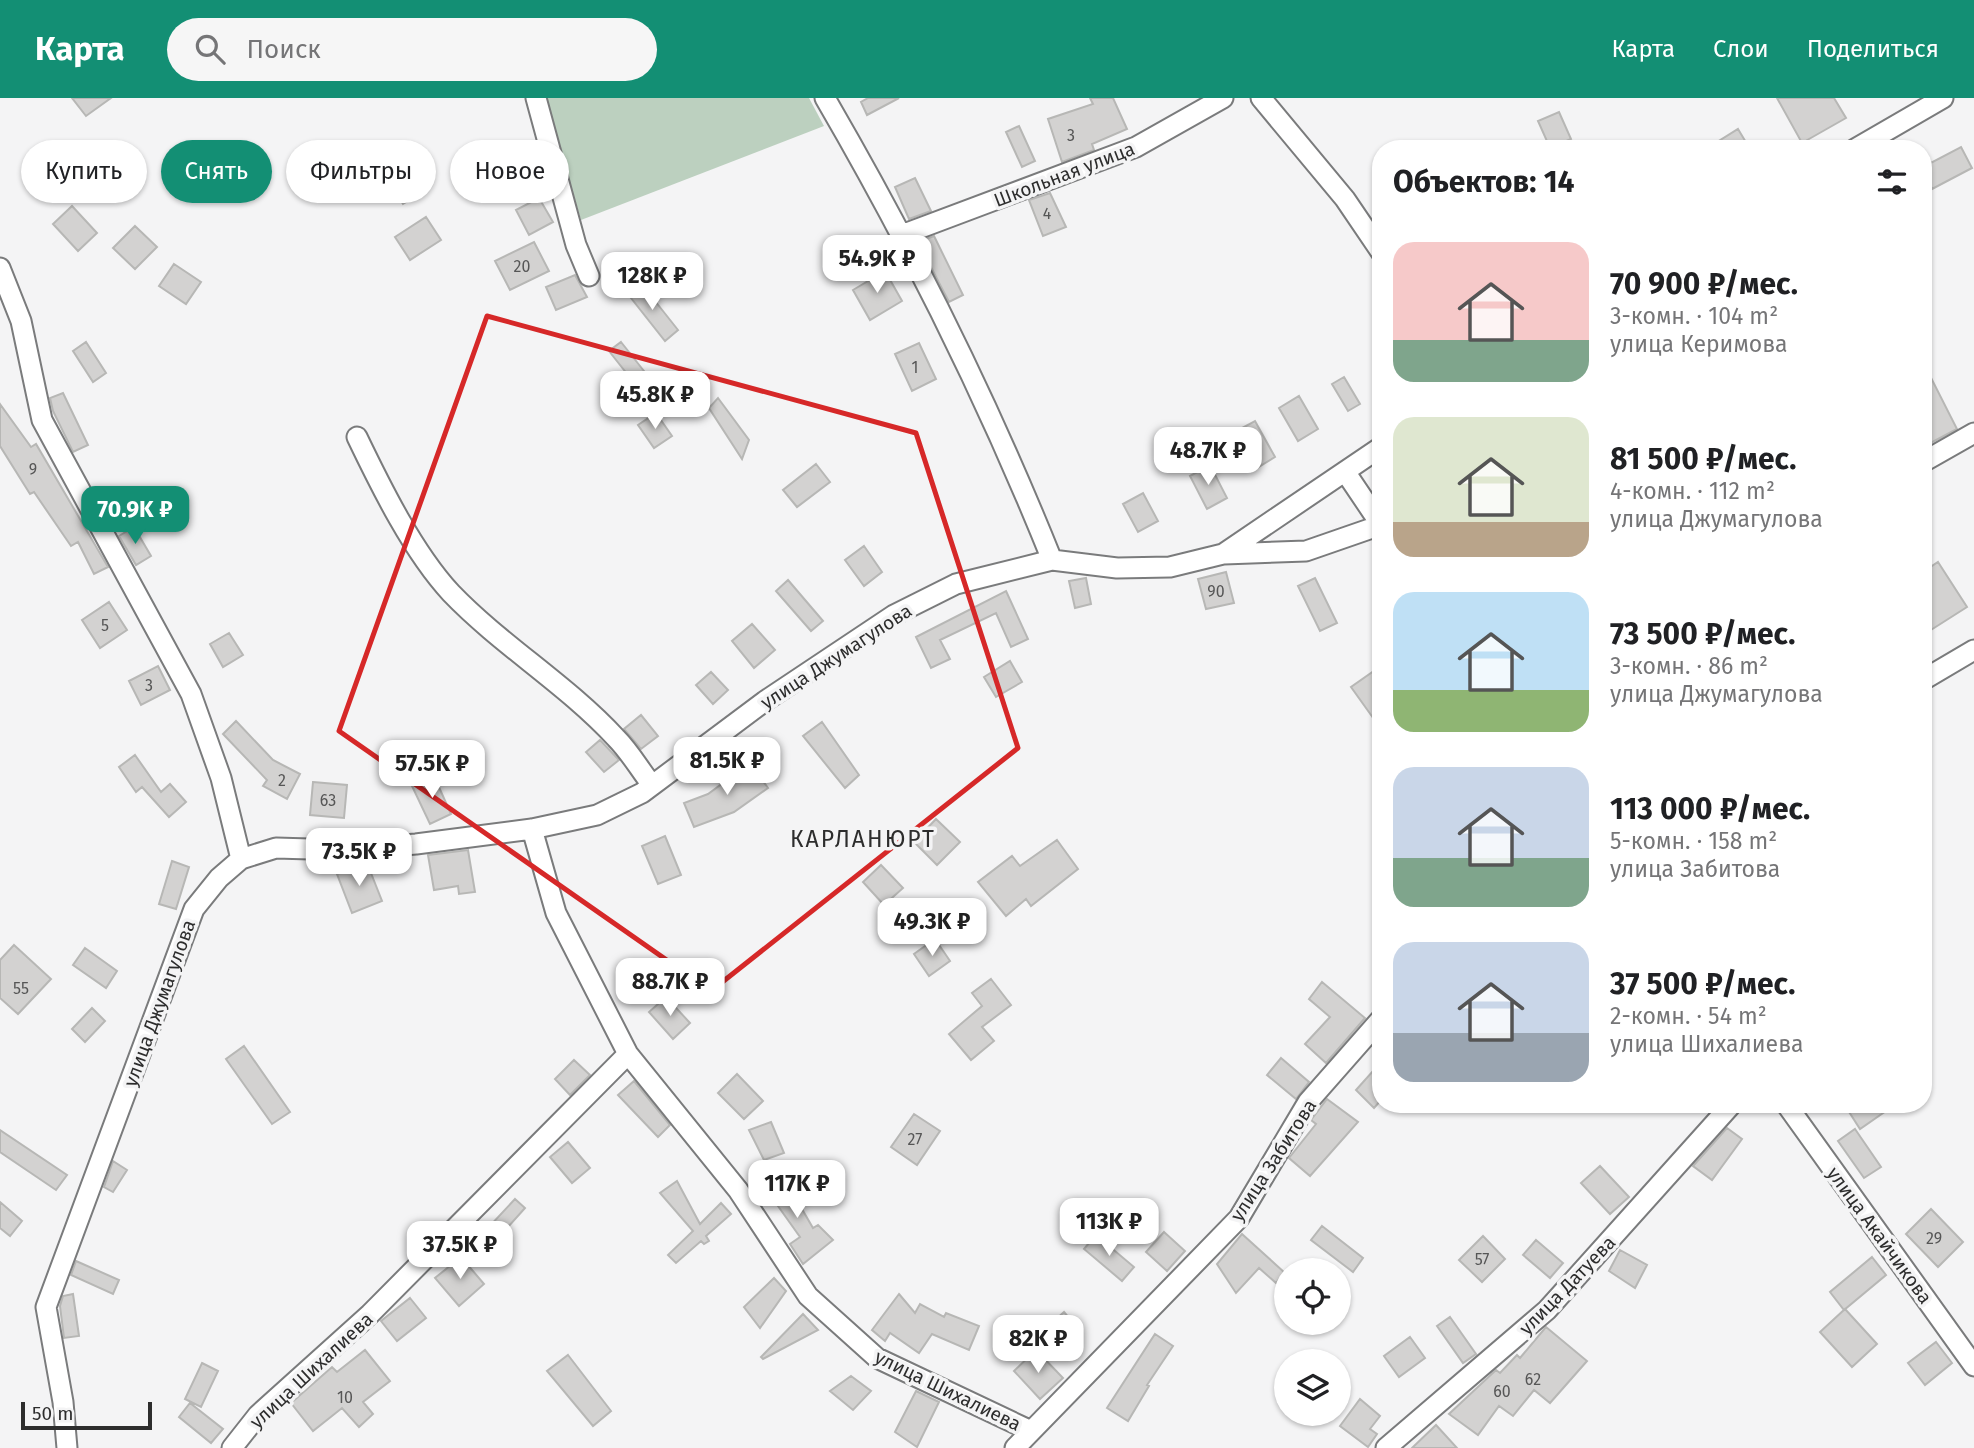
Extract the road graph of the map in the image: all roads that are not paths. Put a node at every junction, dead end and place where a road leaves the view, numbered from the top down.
1 (536, 98) edge
2 (825, 98) edge
3 (1223, 98) edge
4 (1261, 98) edge
5 (1943, 98) edge
6 (1871, 140) edge
7 (899, 236) junction
8 (1372, 239) edge
9 (0, 268) edge
10 (589, 276) dead end
11 (1974, 433) edge
12 (357, 437) dead end
13 (1372, 454) edge
14 (1932, 457) edge
15 (1346, 473) junction
16 (1372, 512) edge
17 (1372, 528) edge
18 (1223, 554) junction
19 (1052, 560) junction
20 (1974, 650) edge
21 (1932, 675) edge
22 (652, 785) junction
23 (532, 829) junction
24 (241, 859) junction
25 (1372, 1029) edge
26 (628, 1054) junction
27 (1723, 1113) edge
28 (1793, 1113) edge
29 (1971, 1356) edge
30 (1031, 1431) junction
31 (67, 1448) edge
32 (232, 1448) edge
33 (1015, 1448) edge
34 (1386, 1448) edge

1 - 10 street
2 - 7 street
3 - 7 street, Школьная улица
4 - 8 street
5 - 6 street
7 - 19 street
9 - 24 street
11 - 14 street
12 - 22 street
13 - 15 street, улица Джумагулова
15 - 16 street
15 - 18 street, улица Джумагулова
17 - 18 street
18 - 19 street, улица Джумагулова
19 - 22 street, улица Джумагулова
20 - 21 street
22 - 23 street, улица Джумагулова
23 - 24 street, улица Джумагулова
23 - 26 street, улица Шихалиева
24 - 31 street, улица Джумагулова
25 - 30 street, улица Забитова
26 - 30 street, улица Шихалиева
26 - 32 street, улица Шихалиева
27 - 34 street, улица Датуева
28 - 29 street, улица Акайчикова
30 - 33 street, улица Забитова

